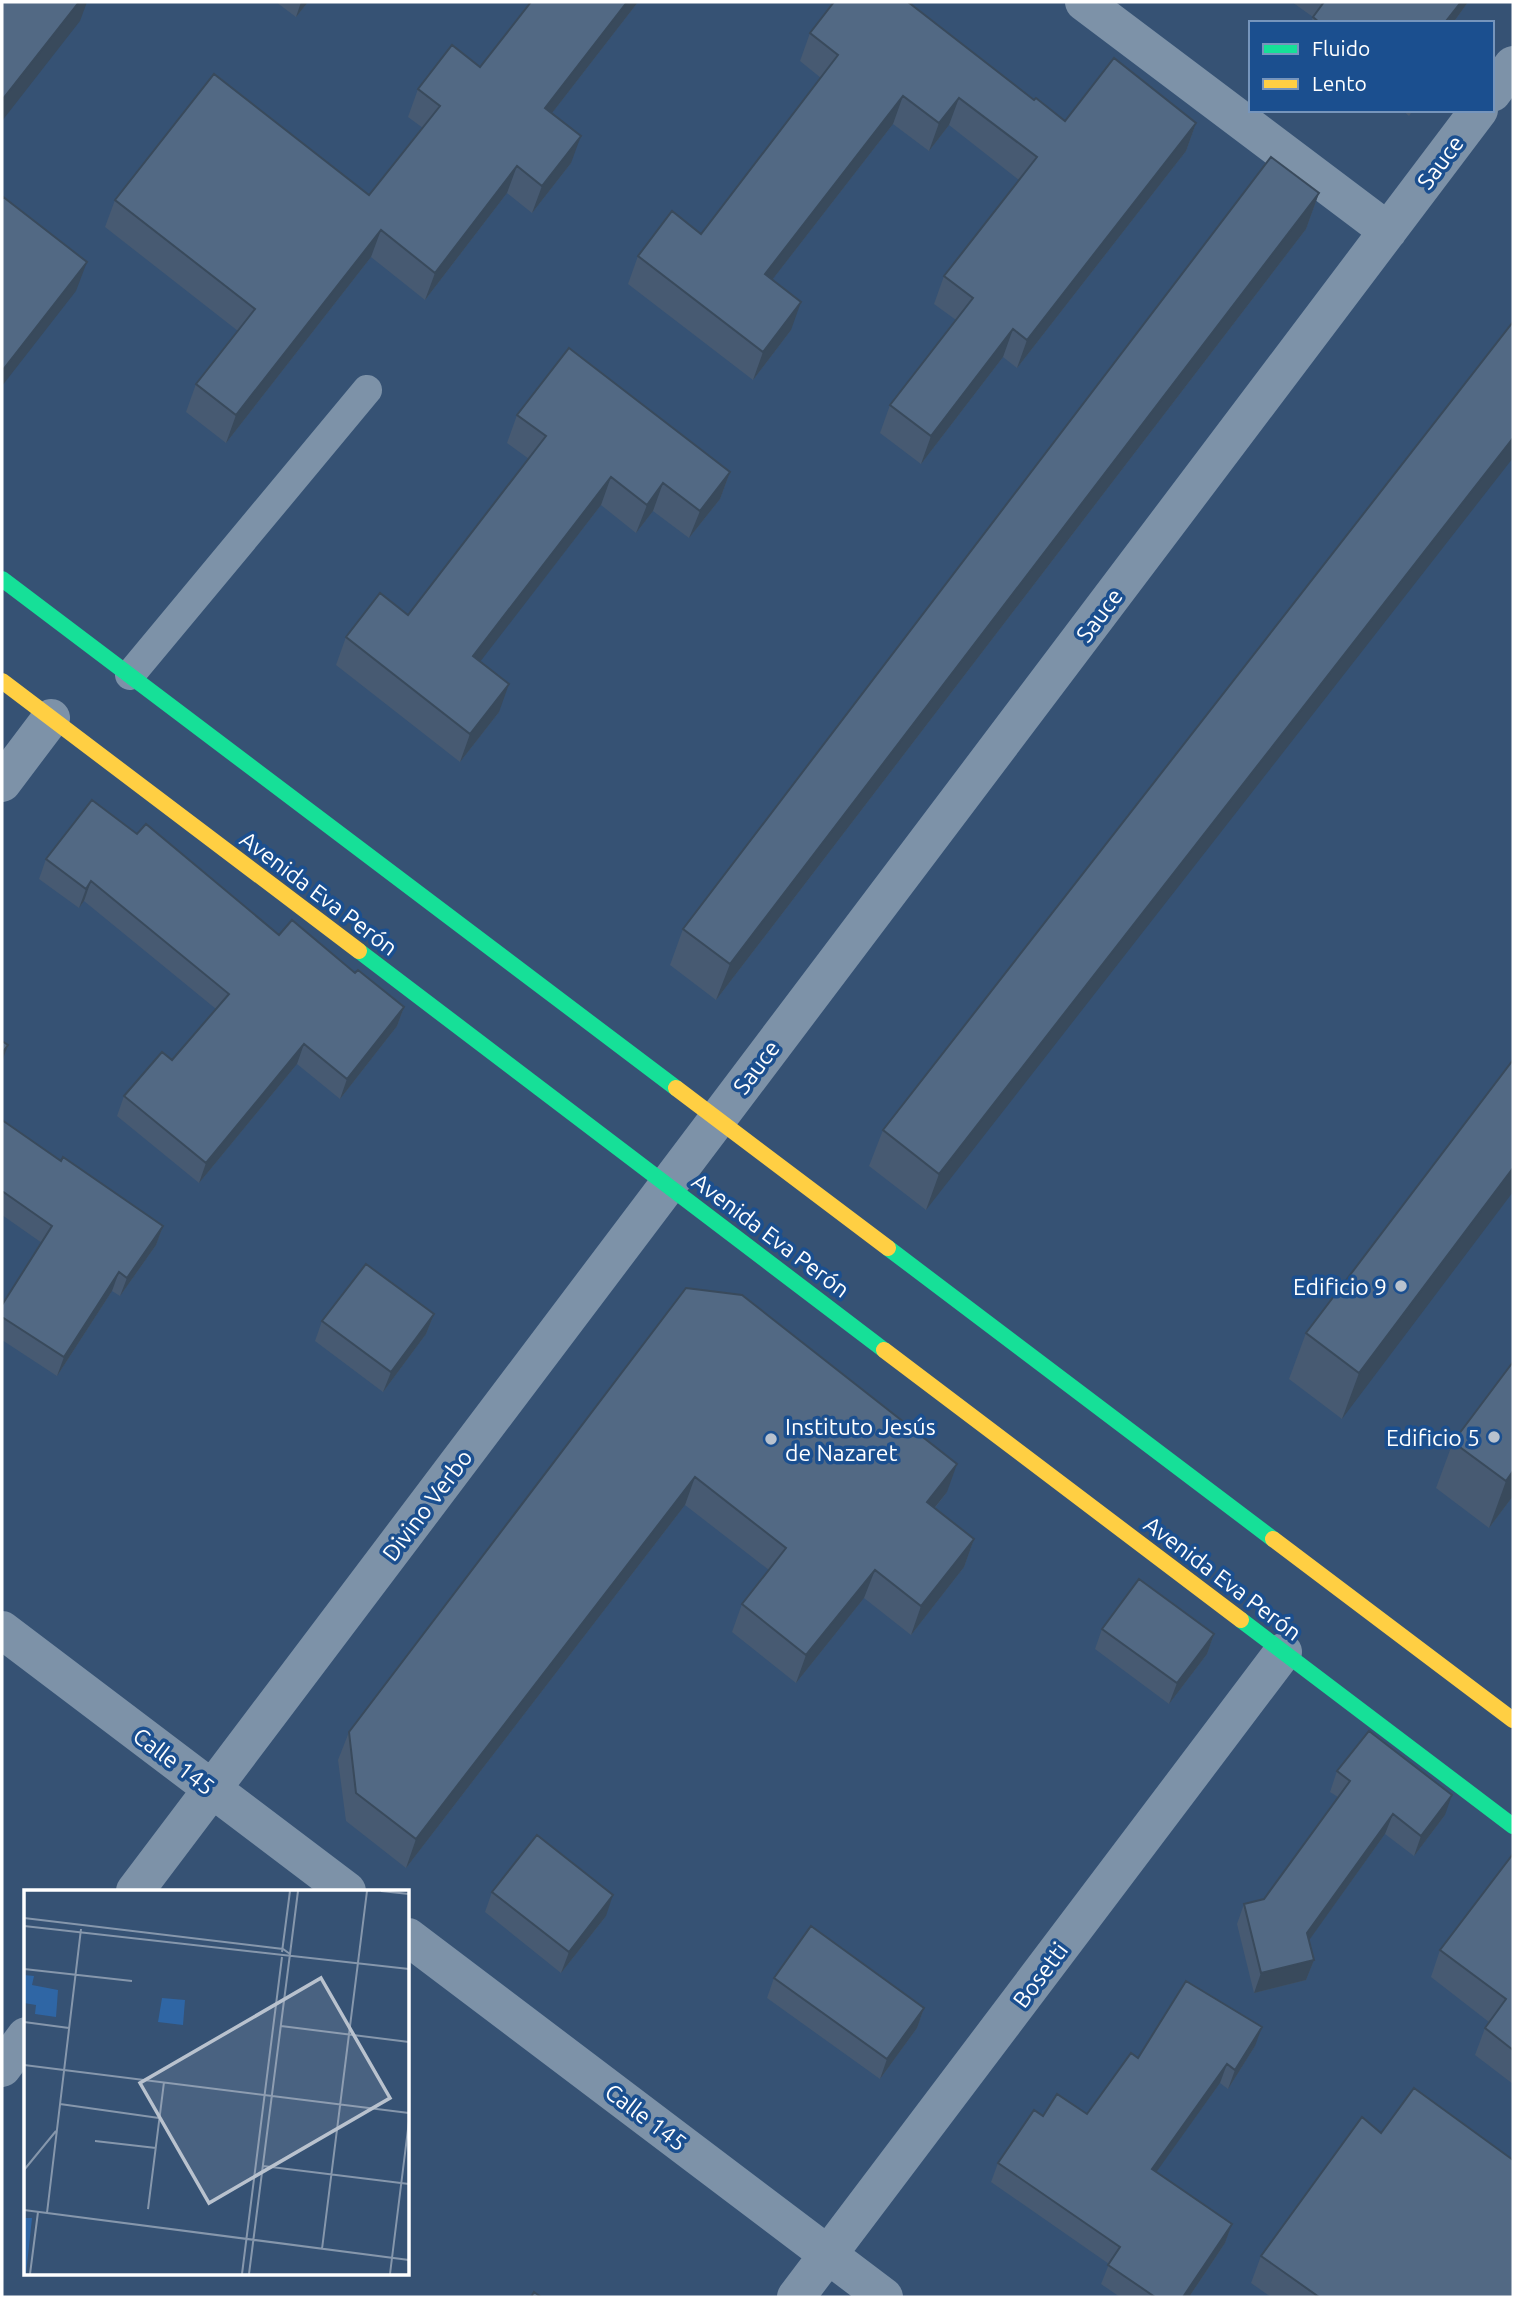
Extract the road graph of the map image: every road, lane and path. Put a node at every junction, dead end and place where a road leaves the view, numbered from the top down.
1 (1084, 2) edge
2 (1513, 65) edge
3 (1494, 90) edge
4 (1477, 112) edge
5 (1388, 231) junction
6 (367, 390) dead end
7 (2, 579) edge
8 (130, 675) junction
9 (2, 681) edge
10 (51, 718) junction
11 (2, 783) edge
12 (717, 1119) junction
13 (669, 1186) junction
14 (2, 1630) edge
15 (1283, 1652) junction
16 (1513, 1720) edge
17 (212, 1790) junction
18 (1513, 1826) edge
19 (136, 1890) edge
20 (346, 1890) edge
21 (410, 1939) edge
22 (24, 2039) edge
23 (2, 2068) edge
24 (828, 2255) junction
25 (796, 2297) edge
26 (884, 2297) edge

1 - 5 street
2 - 3 street
4 - 5 street, Sauce
5 - 12 street, Sauce
6 - 8 lane
7 - 8 street
8 - 12 street
9 - 10 street, Avenida Eva Perón
10 - 11 street
10 - 13 street, Avenida Eva Perón
12 - 13 street, Divino Verbo
12 - 16 street
13 - 15 street, Avenida Eva Perón
13 - 17 street, Divino Verbo
14 - 17 street, Calle 145
15 - 18 street, Avenida Eva Perón
15 - 24 street, Bosetti
17 - 19 street, Divino Verbo
17 - 20 street, Calle 145
21 - 24 street, Calle 145
22 - 23 street
24 - 25 street, Bosetti
24 - 26 street, Calle 145

